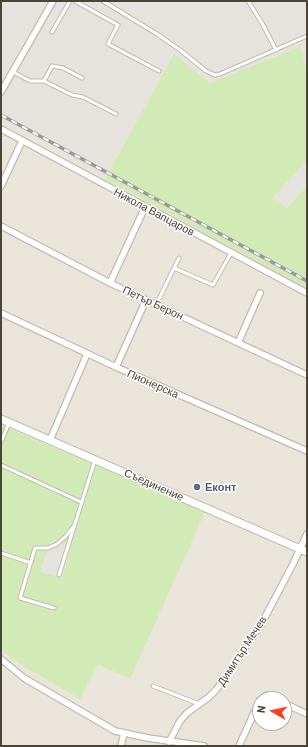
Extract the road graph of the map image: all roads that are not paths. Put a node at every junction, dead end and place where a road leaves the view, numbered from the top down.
1 (53, 1) edge
2 (70, 1) edge
3 (75, 1) edge
4 (103, 1) edge
5 (248, 1) edge
6 (52, 32) dead end
7 (307, 36) edge
8 (276, 50) junction
9 (159, 71) dead end
10 (13, 72) junction
11 (82, 78) dead end
12 (44, 81) junction
13 (1, 92) edge
14 (116, 114) dead end
15 (1, 130) edge
16 (22, 141) junction
17 (1, 186) edge
18 (145, 207) junction
19 (1, 226) edge
20 (231, 253) junction
21 (179, 258) dead end
22 (174, 268) junction
23 (110, 283) junction
24 (260, 293) dead end
25 (307, 293) edge
26 (146, 300) junction
27 (156, 305) junction
28 (1, 314) edge
29 (238, 343) junction
30 (86, 354) junction
31 (116, 367) junction
32 (307, 375) edge
33 (1, 419) edge
34 (10, 422) junction
35 (50, 440) junction
36 (1, 442) edge
37 (307, 451) edge
38 (95, 460) junction
39 (1, 465) edge
40 (82, 502) junction
41 (74, 526) junction
42 (307, 534) edge
43 (304, 551) edge
44 (1, 553) edge
45 (31, 563) junction
46 (59, 576) dead end
47 (54, 608) dead end
48 (1, 660) edge
49 (153, 686) dead end
50 (199, 704) junction
51 (292, 707) edge
52 (307, 714) edge
53 (252, 718) edge
54 (124, 733) junction
55 (169, 742) junction
56 (121, 746) edge
57 (204, 746) edge
58 (239, 746) edge

1 - 10 street
2 - 6 lane
3 - 9 lane
4 - 8 lane
5 - 8 lane
7 - 8 lane
10 - 12 lane
10 - 13 street
11 - 12 lane
12 - 14 lane
15 - 16 street, Никола Вапцаров
16 - 17 street
16 - 18 street, Никола Вапцаров
18 - 20 street, Никола Вапцаров
18 - 23 street
19 - 23 street, Петър Берон
20 - 22 lane
20 - 25 street, Никола Вапцаров
21 - 22 lane
22 - 27 lane
23 - 26 street, Петър Берон
24 - 29 street
26 - 27 street, Петър Берон
26 - 31 street
27 - 29 street, Петър Берон
28 - 30 street, Пионерска
29 - 32 street, Петър Берон
30 - 31 street, Пионерска
30 - 35 street
31 - 37 street, Пионерска
33 - 34 street, Съединение
34 - 35 street, Съединение
34 - 36 lane
35 - 38 street, Съединение
38 - 40 lane
38 - 43 street, Съединение
39 - 40 lane
40 - 41 lane
41 - 45 lane
41 - 46 lane
42 - 43 street, Димитър Мечев
43 - 50 street, Димитър Мечев
44 - 45 lane
45 - 47 lane
48 - 54 street
49 - 50 lane
50 - 55 street, Димитър Мечев
51 - 52 street
53 - 58 street
54 - 55 street
54 - 56 street
55 - 57 street

